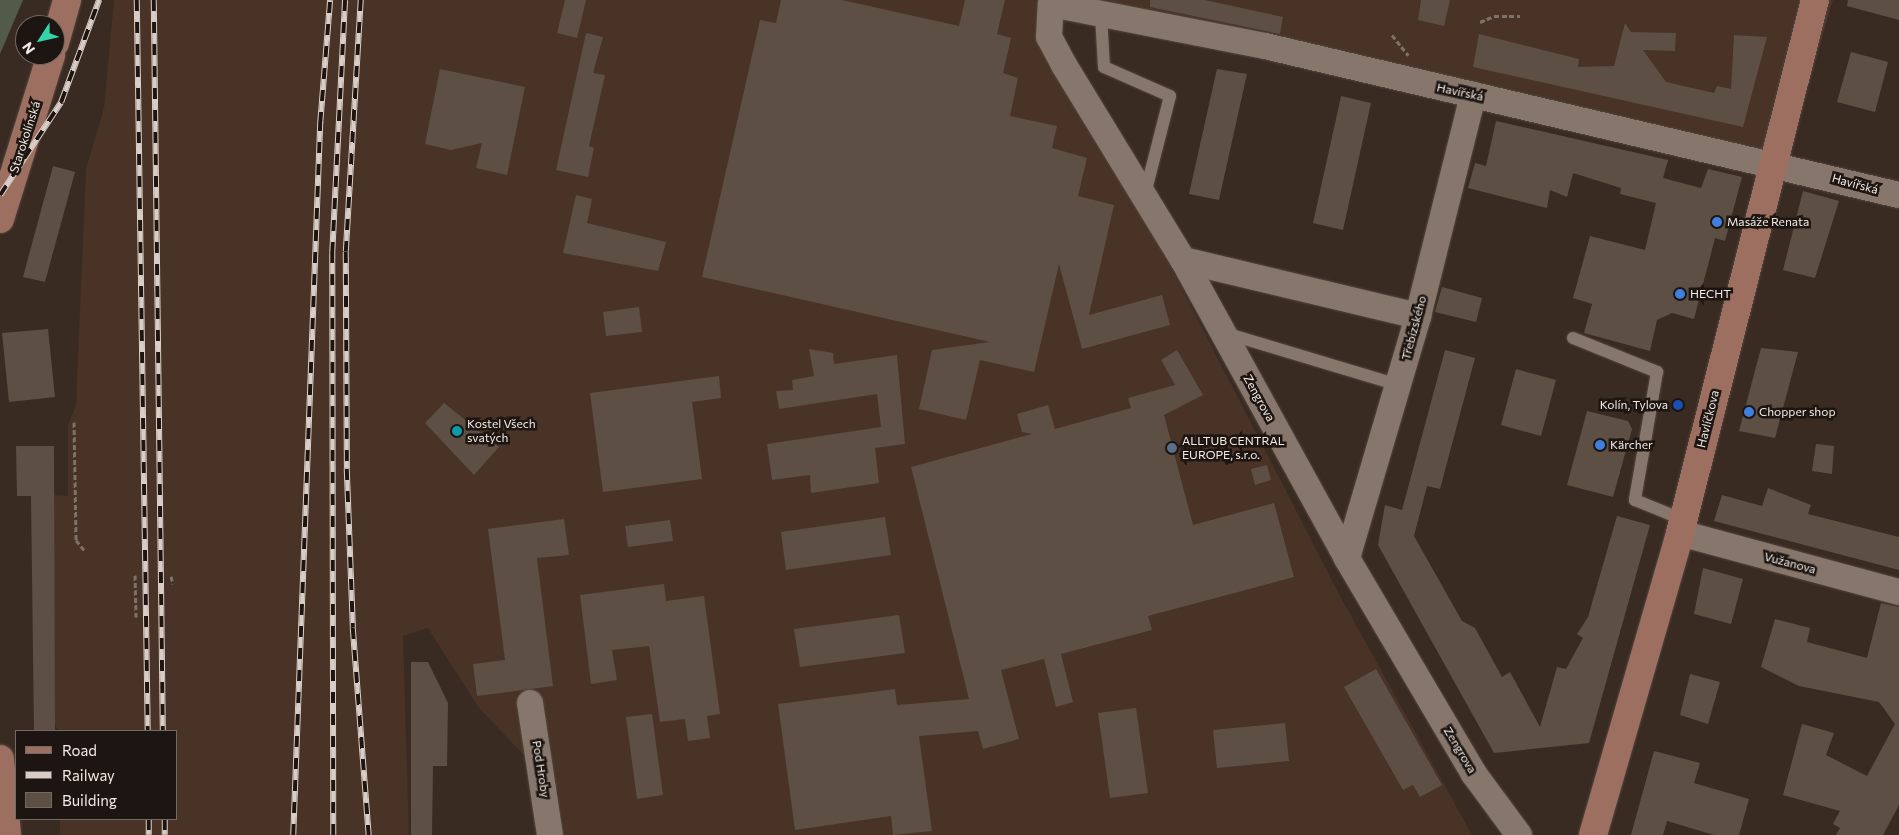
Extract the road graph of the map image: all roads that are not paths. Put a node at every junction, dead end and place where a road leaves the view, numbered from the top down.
1 (67, 0) edge
2 (1815, 0) edge
3 (1052, 2) edge
4 (63, 15) edge
5 (1101, 15) junction
6 (1049, 36) joint
7 (48, 65) edge
8 (1473, 95) junction
9 (1771, 162) junction
10 (1899, 195) edge
11 (1145, 197) junction
12 (0, 219) edge
13 (1183, 260) junction
14 (1418, 316) junction
15 (1223, 332) junction
16 (1574, 338) dead end
17 (1398, 385) junction
18 (1682, 527) junction
19 (1347, 558) junction
20 (1899, 592) edge
21 (530, 703) dead end
22 (0, 759) edge
23 (7, 835) edge
24 (550, 835) edge
25 (1519, 835) edge
26 (1593, 835) edge

1 - 4 street
2 - 9 street, Havlíčkova
3 - 5 street, Havířská
3 - 6 street, Havířská
5 - 8 street, Havířská
5 - 11 lane
6 - 11 street, Zengrova
7 - 12 street, Starokolínská
8 - 9 street, Havířská
8 - 14 street, Třebízského
9 - 10 street, Havířská
9 - 18 street, Havlíčkova
11 - 13 street, Zengrova
13 - 14 street
13 - 15 street, Zengrova
14 - 17 street, Třebízského
15 - 17 lane
15 - 19 street, Zengrova
16 - 18 lane
17 - 19 street, Třebízského
18 - 20 street, Vužanova
18 - 26 street, Havlíčkova
19 - 25 street, Zengrova
21 - 24 street, Pod Hroby
22 - 23 street

